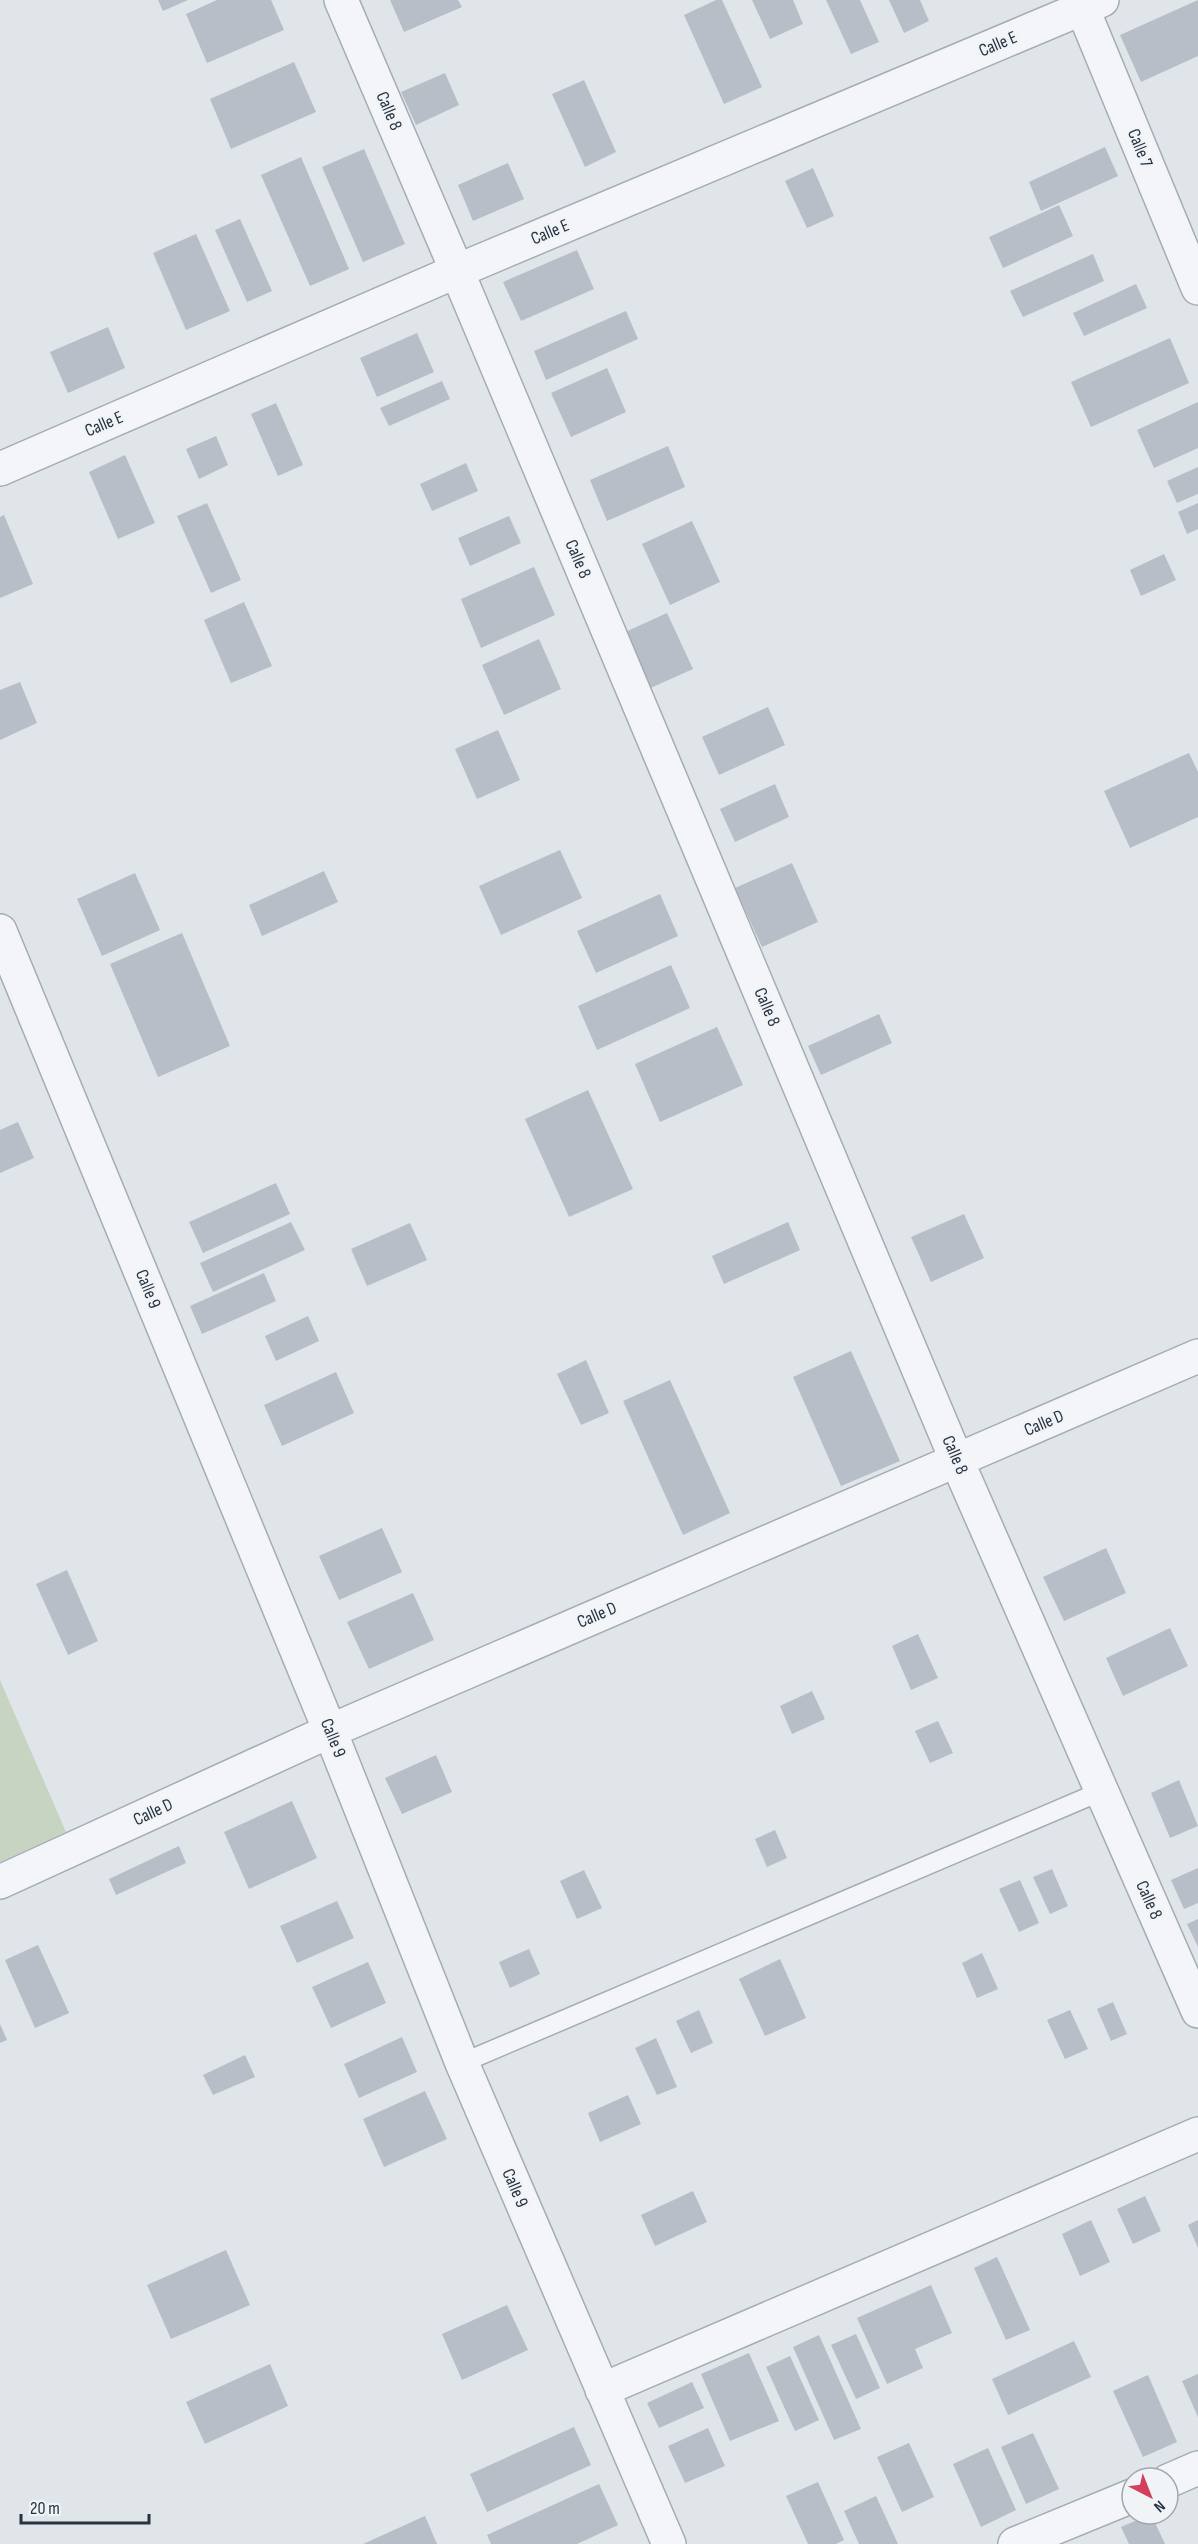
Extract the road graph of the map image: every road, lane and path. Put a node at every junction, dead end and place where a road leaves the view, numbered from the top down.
1 (341, 0) edge
2 (1088, 3) edge
3 (457, 271) junction
4 (1198, 288) edge
5 (0, 469) edge
6 (0, 931) edge
7 (1198, 1356) edge
8 (957, 1461) junction
9 (330, 1731) junction
10 (1102, 1791) junction
11 (0, 1882) edge
12 (1198, 2011) edge
13 (462, 2063) junction
14 (1198, 2134) edge
15 (602, 2390) junction
16 (1198, 2468) edge
17 (1180, 2476) edge
18 (1120, 2501) edge
19 (669, 2544) edge
20 (1015, 2544) edge

1 - 3 street, Calle 8
2 - 3 street, Calle E
2 - 4 street, Calle 7
3 - 5 street, Calle E
3 - 8 street, Calle 8
6 - 9 street, Calle 9
7 - 8 street, Calle D
8 - 9 street, Calle D
8 - 10 street, Calle 8
9 - 11 street, Calle D
9 - 13 street, Calle 9
10 - 12 street, Calle 8
10 - 13 lane
13 - 15 street, Calle 9
14 - 15 street
15 - 19 street, Calle 9
16 - 17 street
18 - 20 street

